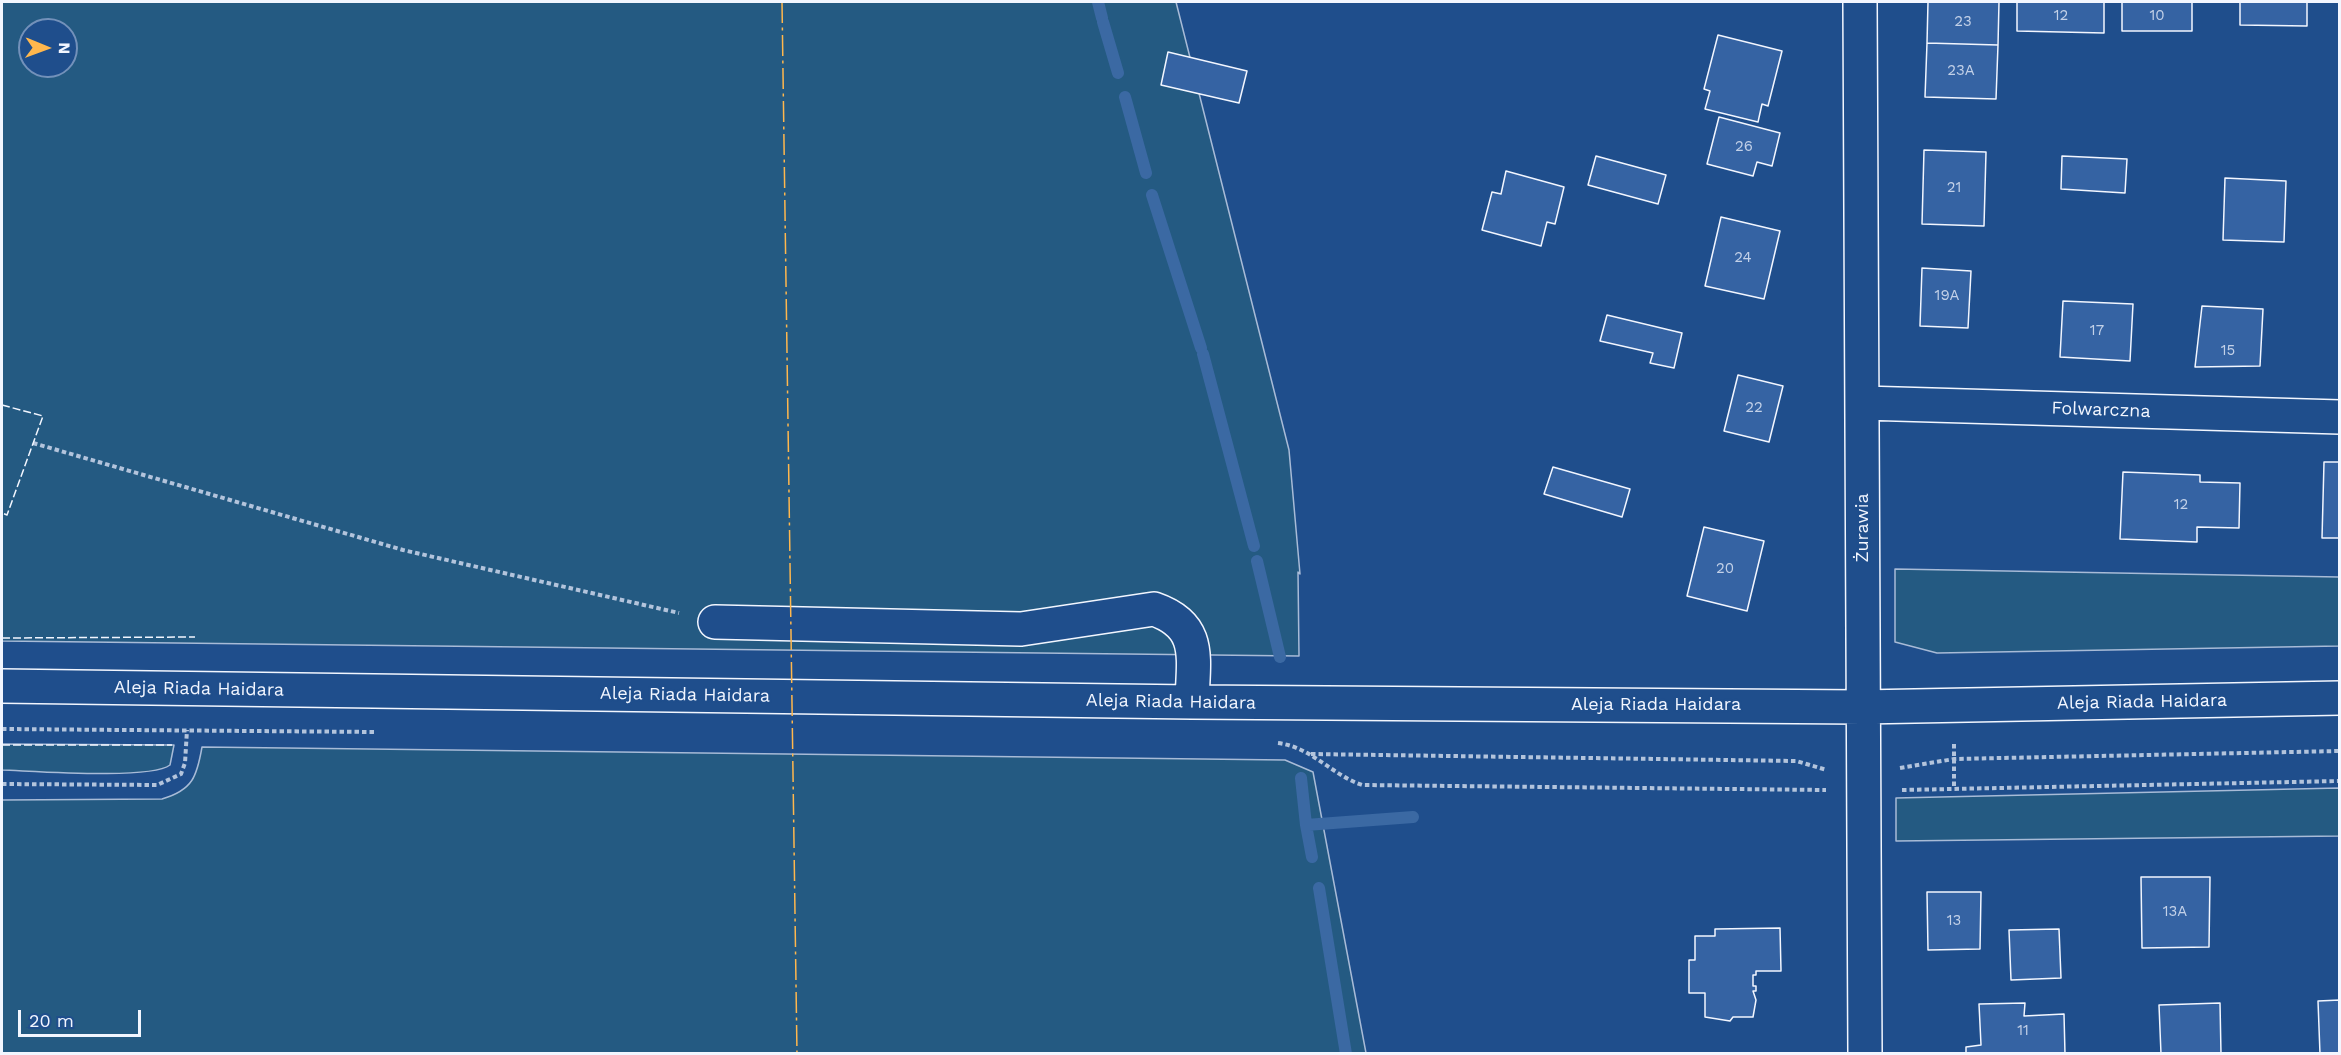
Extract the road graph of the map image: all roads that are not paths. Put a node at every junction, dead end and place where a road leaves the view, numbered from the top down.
1 (1860, 2) edge
2 (1863, 404) junction
3 (2340, 417) edge
4 (715, 622) road end
5 (2, 686) edge
6 (2340, 698) edge
7 (1192, 702) junction
8 (1862, 707) junction
9 (1865, 1053) edge

1 - 2 street, Żurawia
2 - 3 street, Folwarczna
2 - 8 street, Żurawia
4 - 7 street
5 - 7 street, Aleja Riada Haidara
6 - 8 street, Aleja Riada Haidara
7 - 8 street, Aleja Riada Haidara
8 - 9 street, Żurawia

